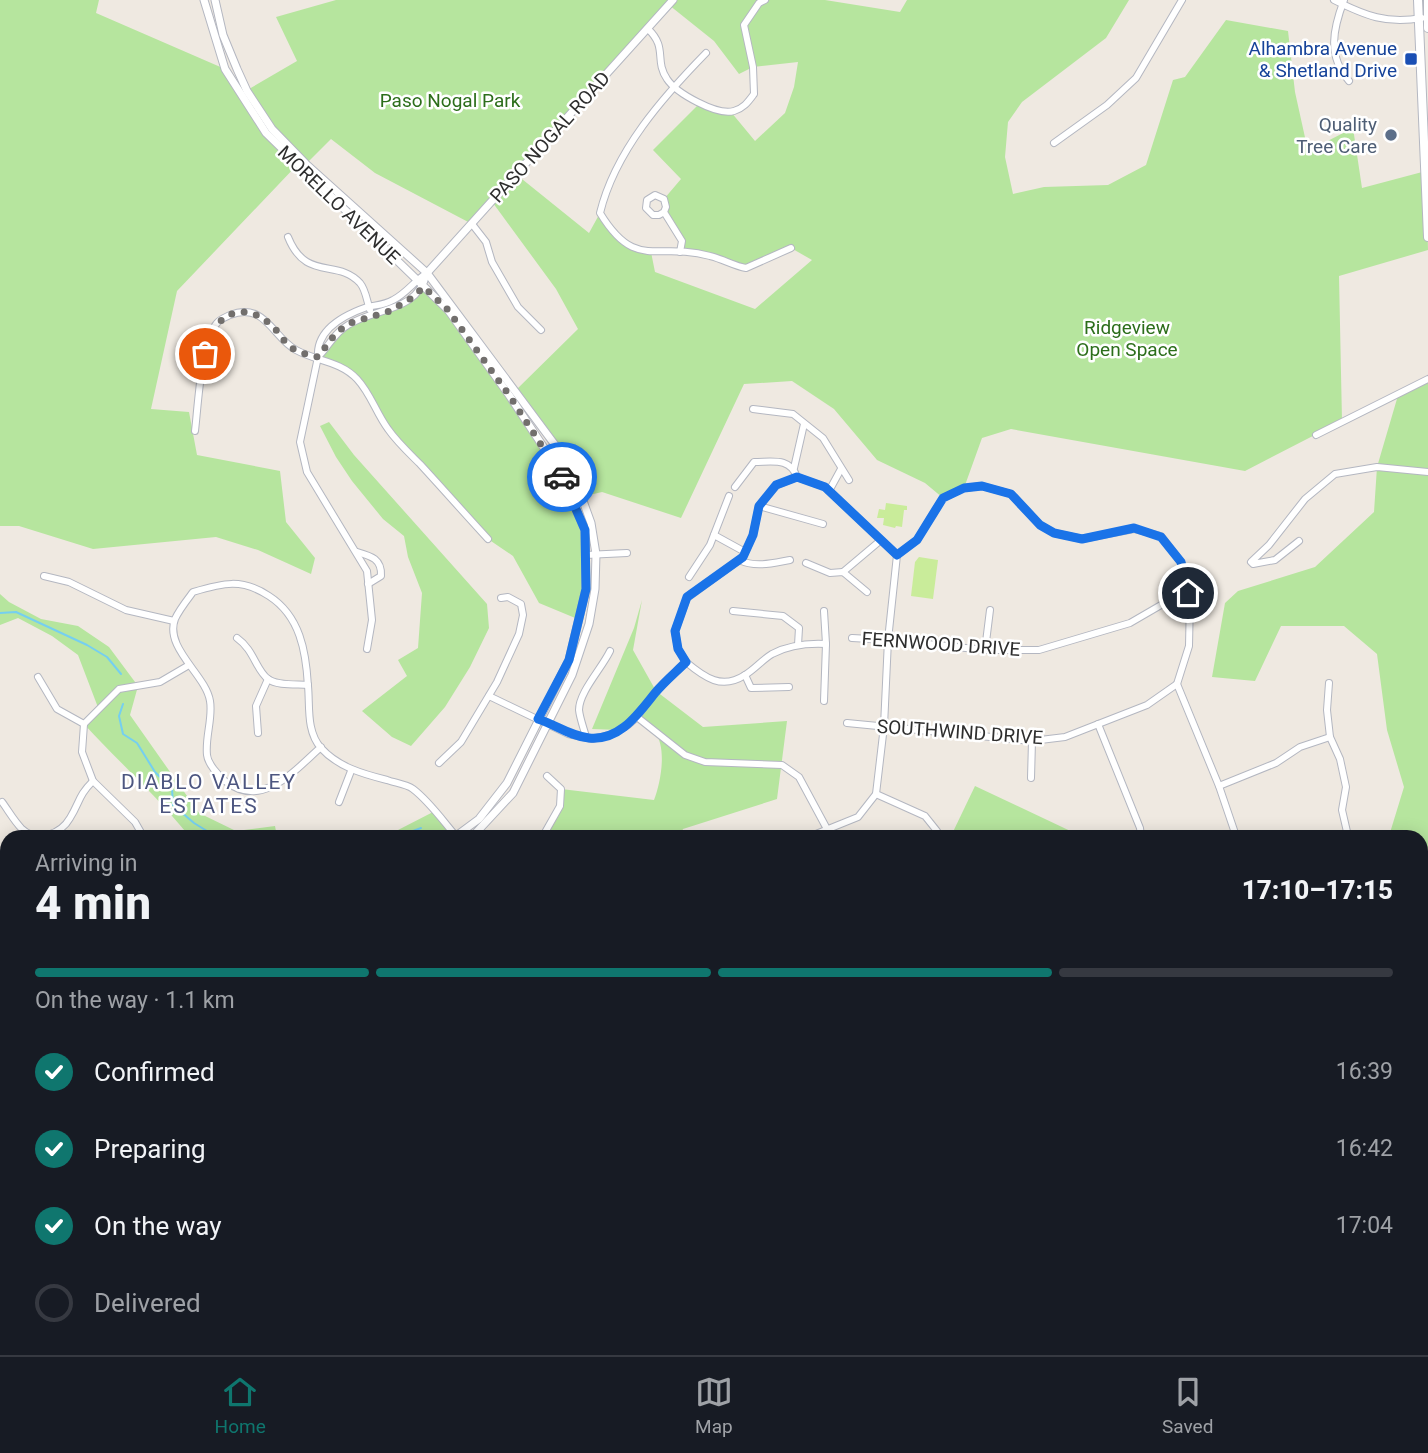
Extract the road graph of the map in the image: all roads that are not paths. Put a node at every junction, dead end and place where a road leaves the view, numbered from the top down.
1 (204, 0) edge
2 (215, 0) edge
3 (673, 0) edge
4 (765, 0) edge
5 (1182, 0) edge
6 (1334, 0) edge
7 (1418, 0) edge
8 (1428, 0) edge
9 (1343, 2) edge
10 (1423, 18) edge
11 (648, 29) junction
12 (1428, 29) edge
13 (706, 53) dead end
14 (1349, 81) dead end
15 (673, 86) junction
16 (1054, 143) dead end
17 (664, 212) dead end
18 (472, 224) junction
19 (288, 237) dead end
20 (1428, 237) edge
21 (791, 248) dead end
22 (680, 252) junction
23 (427, 274) junction
24 (416, 280) junction
25 (424, 287) junction
26 (369, 307) junction
27 (371, 315) junction
28 (541, 330) dead end
29 (318, 357) junction
30 (1428, 379) edge
31 (753, 410) dead end
32 (804, 424) junction
33 (195, 431) dead end
34 (1316, 435) dead end
35 (794, 468) junction
36 (841, 468) junction
37 (1428, 472) edge
38 (797, 477) junction
39 (849, 480) dead end
40 (735, 487) dead end
41 (829, 491) junction
42 (729, 496) dead end
43 (759, 506) junction
44 (823, 524) dead end
45 (714, 534) junction
46 (488, 539) dead end
47 (881, 540) junction
48 (1299, 541) dead end
49 (357, 552) junction
50 (745, 552) junction
51 (627, 553) dead end
52 (596, 554) junction
53 (586, 555) junction
54 (897, 555) junction
55 (739, 559) junction
56 (790, 560) dead end
57 (806, 563) dead end
58 (843, 572) junction
59 (44, 576) dead end
60 (689, 577) dead end
61 (369, 584) junction
62 (867, 592) dead end
63 (500, 598) dead end
64 (1190, 598) junction
65 (990, 610) dead end
66 (733, 611) dead end
67 (824, 611) dead end
68 (174, 621) junction
69 (237, 638) dead end
70 (852, 638) dead end
71 (888, 640) junction
72 (826, 644) junction
73 (798, 645) junction
74 (367, 649) dead end
75 (985, 650) junction
76 (610, 651) dead end
77 (686, 662) junction
78 (189, 665) junction
79 (745, 675) junction
80 (38, 677) dead end
81 (268, 679) junction
82 (1329, 683) dead end
83 (1177, 684) junction
84 (308, 685) junction
85 (789, 687) dead end
86 (489, 696) junction
87 (824, 701) dead end
88 (637, 717) junction
89 (538, 719) junction
90 (549, 723) junction
91 (846, 723) dead end
92 (85, 724) junction
93 (1098, 724) junction
94 (884, 726) junction
95 (258, 733) dead end
96 (586, 737) junction
97 (1330, 737) junction
98 (1032, 741) junction
99 (321, 747) junction
100 (439, 763) dead end
101 (351, 771) junction
102 (547, 776) dead end
103 (1031, 778) dead end
104 (93, 781) junction
105 (1219, 786) junction
106 (876, 794) junction
107 (2, 802) dead end
108 (340, 802) dead end
109 (827, 829) joint
110 (23, 830) edge
111 (64, 830) edge
112 (140, 830) edge
113 (450, 830) edge
114 (464, 830) edge
115 (479, 830) edge
116 (547, 830) edge
117 (936, 830) edge
118 (1140, 830) edge
119 (1234, 830) edge
120 (1347, 830) edge

1 - 24 street, MORELLO AVENUE
2 - 23 street, MORELLO AVENUE
3 - 11 street, PASO NOGAL ROAD
4 - 15 street
5 - 16 street
6 - 9 street
7 - 10 main road
8 - 10 main road
9 - 10 street
9 - 14 street
10 - 12 main road
10 - 20 main road
11 - 15 street
11 - 18 street, PASO NOGAL ROAD
13 - 15 street
15 - 22 street
17 - 22 street
18 - 23 street, PASO NOGAL ROAD
18 - 28 street
19 - 26 street
21 - 22 street
23 - 24 street
23 - 25 street
23 - 52 street, MORELLO AVENUE
24 - 25 street, MORELLO AVENUE
24 - 26 street
25 - 27 street
25 - 53 street, MORELLO AVENUE
26 - 27 street
26 - 29 street
27 - 29 street
29 - 33 street
29 - 46 street
29 - 49 street
30 - 34 street
31 - 32 street
32 - 35 street
32 - 36 street
35 - 38 street
35 - 40 street
36 - 39 street
36 - 41 street
37 - 48 street
38 - 41 street
38 - 43 street
41 - 47 street
42 - 45 street
43 - 44 street
43 - 50 street
45 - 50 street
45 - 60 street
47 - 54 street
47 - 58 street
49 - 61 street
49 - 61 street
50 - 55 street
51 - 52 street
52 - 53 street
52 - 90 street, MORELLO AVENUE
53 - 89 street, MORELLO AVENUE
54 - 64 street
54 - 71 street
55 - 56 street
55 - 77 street
57 - 58 street
58 - 62 street
59 - 68 street
61 - 74 street
63 - 86 street
64 - 75 street, FERNWOOD DRIVE
64 - 83 street
65 - 75 street
66 - 73 street
67 - 72 street
68 - 78 street
68 - 84 street
69 - 81 street
70 - 71 street, FERNWOOD DRIVE
71 - 75 street, FERNWOOD DRIVE
71 - 94 street
72 - 73 street
72 - 87 street
73 - 79 street
76 - 96 street
77 - 79 street
77 - 88 street
78 - 92 street
78 - 99 street
79 - 85 street
80 - 92 street
81 - 84 street
81 - 95 street
82 - 97 street
83 - 93 street, SOUTHWIND DRIVE
83 - 105 street
84 - 99 street
86 - 89 street
86 - 100 street
88 - 96 street
88 - 109 street
89 - 90 street
89 - 114 street, MORELLO AVENUE
90 - 96 street
90 - 115 street, MORELLO AVENUE
91 - 94 street, SOUTHWIND DRIVE
92 - 104 street
93 - 98 street, SOUTHWIND DRIVE
93 - 118 street
94 - 98 street, SOUTHWIND DRIVE
94 - 106 street
97 - 105 street
97 - 120 street
98 - 103 street
99 - 101 street
101 - 108 street
101 - 113 street
102 - 116 street
104 - 111 street
104 - 112 street
105 - 119 street
106 - 109 street
106 - 117 street
107 - 110 street

